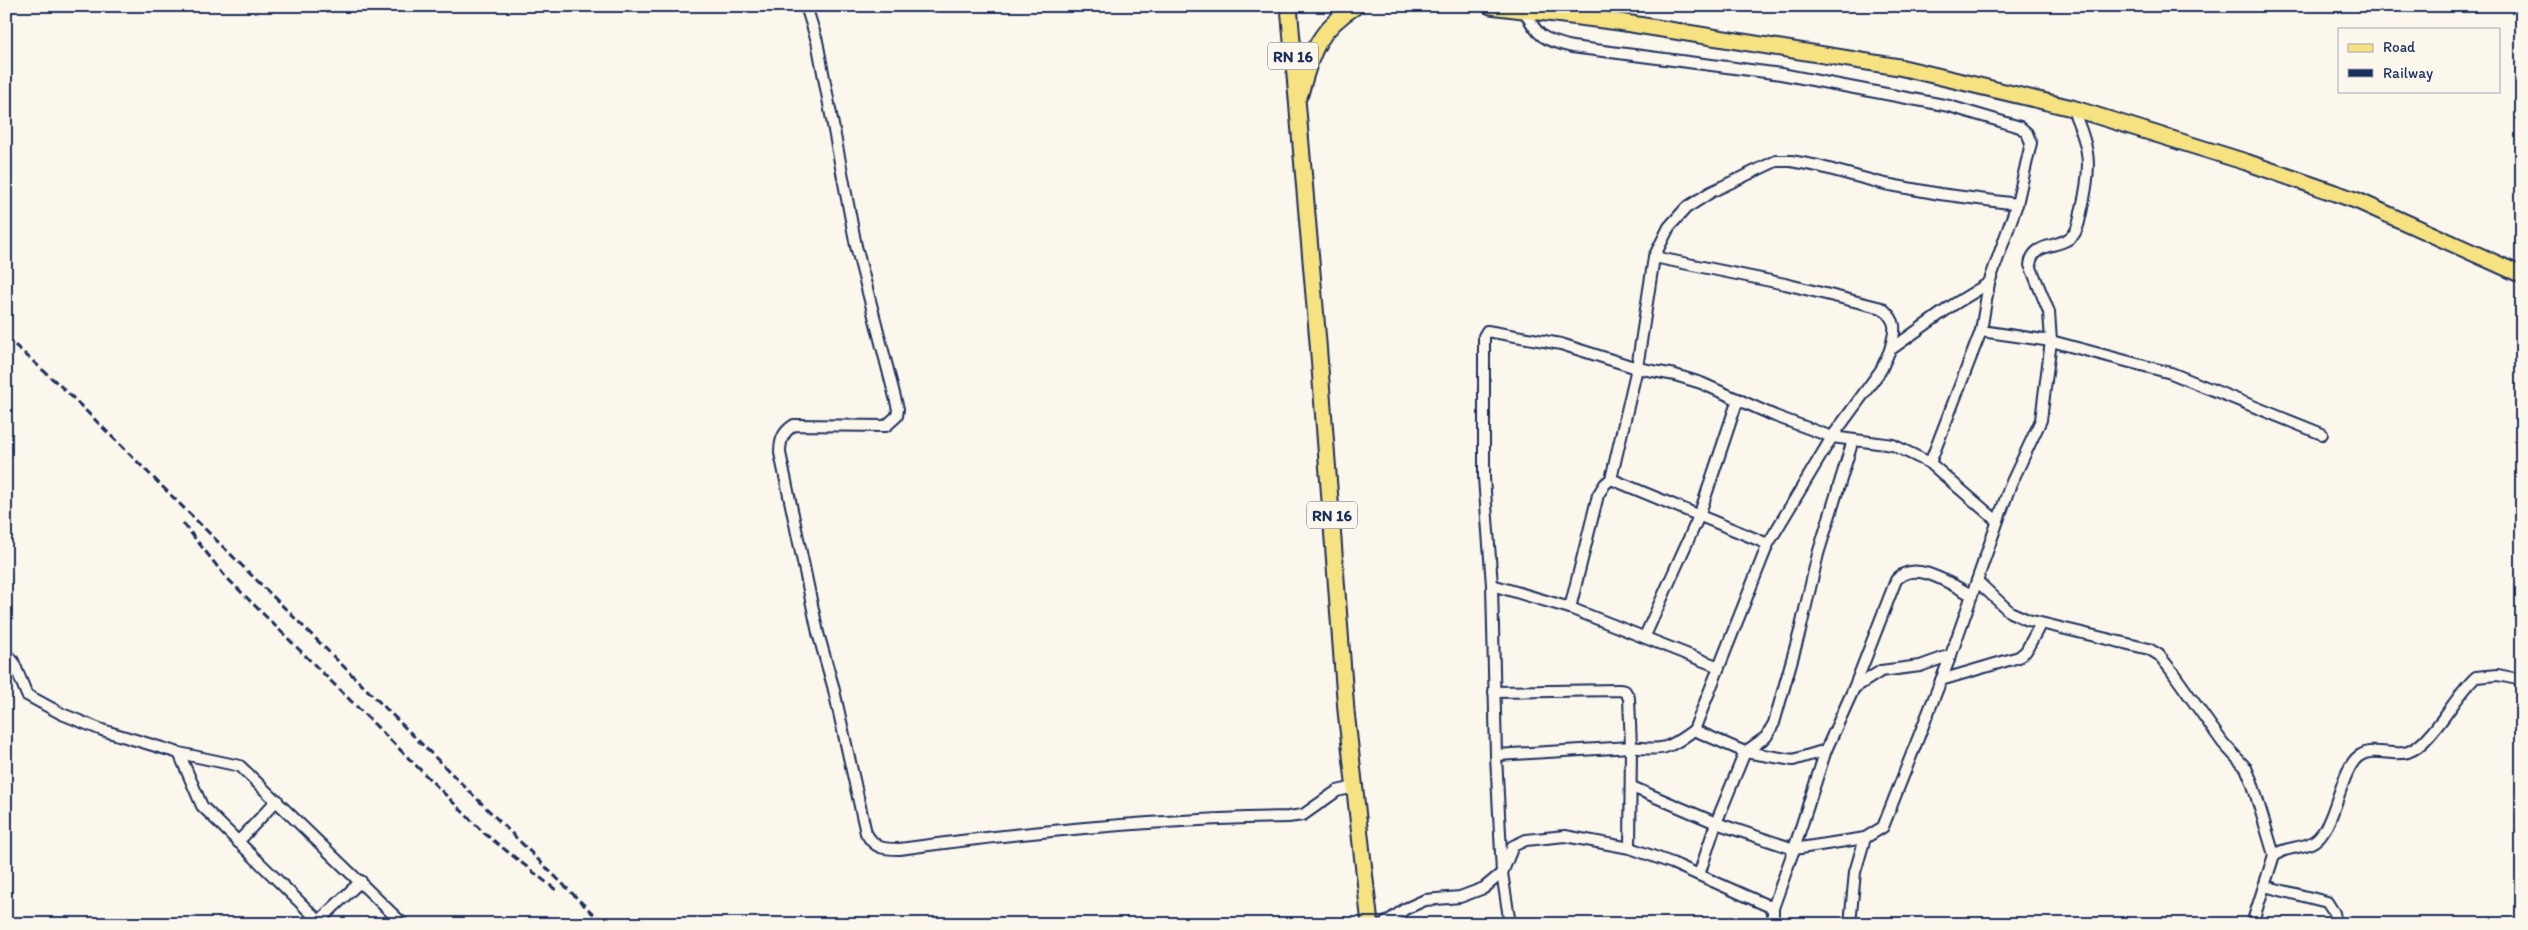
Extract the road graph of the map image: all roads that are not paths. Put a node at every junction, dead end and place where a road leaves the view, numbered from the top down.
1 (806, 6) edge
2 (1289, 6) edge
3 (1356, 6) edge
4 (1490, 6) edge
5 (1526, 9) edge
6 (1297, 105) junction
7 (2072, 108) junction
8 (2017, 204) junction
9 (1654, 258) junction
10 (2522, 274) edge
11 (1989, 283) junction
12 (1981, 331) junction
13 (2051, 341) junction
14 (1890, 350) junction
15 (1637, 368) junction
16 (1738, 399) junction
17 (2322, 434) dead end
18 (1832, 438) junction
19 (1853, 440) junction
20 (1930, 463) junction
21 (1611, 480) junction
22 (1699, 516) junction
23 (1997, 521) junction
24 (1768, 544) junction
25 (1977, 581) junction
26 (1492, 585) junction
27 (1972, 594) junction
28 (1570, 608) junction
29 (2040, 625) junction
30 (1645, 636) junction
31 (6, 654) edge
32 (1951, 655) junction
33 (1719, 667) junction
34 (1942, 680) junction
35 (2522, 680) edge
36 (1854, 688) junction
37 (1494, 692) junction
38 (1694, 730) junction
39 (1631, 748) junction
40 (1826, 750) junction
41 (1745, 752) junction
42 (179, 753) junction
43 (1496, 755) junction
44 (1354, 787) junction
45 (1632, 787) junction
46 (277, 800) junction
47 (1716, 823) junction
48 (1865, 838) junction
49 (238, 842) junction
50 (1630, 848) junction
51 (1794, 849) junction
52 (2274, 855) junction
53 (1502, 873) junction
54 (1699, 875) junction
55 (361, 881) junction
56 (2264, 886) junction
57 (1773, 908) junction
58 (320, 922) edge
59 (399, 922) edge
60 (1370, 924) edge
61 (1384, 924) edge
62 (1510, 924) edge
63 (1773, 924) edge
64 (1850, 924) edge
65 (2252, 924) edge
66 (2336, 924) edge

1 - 44 street
2 - 6 main road, RN 16
3 - 6 main road
4 - 5 main road
5 - 7 main road
5 - 8 street
6 - 44 main road, RN 16
7 - 10 main road
7 - 13 street
8 - 9 street
8 - 11 street
9 - 14 street
9 - 15 street
11 - 12 street
11 - 14 street
12 - 13 street
12 - 20 street
13 - 17 street
13 - 23 street
14 - 18 street
15 - 16 street
15 - 21 street
15 - 26 street
16 - 18 street
16 - 22 street
18 - 19 street
18 - 24 street
19 - 20 street
19 - 41 street
20 - 23 street
21 - 22 street
21 - 28 street
22 - 24 street
22 - 30 street
23 - 25 street
24 - 33 street
25 - 27 street
25 - 29 street
26 - 28 street
26 - 37 street
27 - 32 street
27 - 36 street
28 - 30 street
29 - 34 street
29 - 52 street
30 - 33 street
31 - 42 street
32 - 34 street
32 - 36 street
33 - 38 street
34 - 48 street
35 - 52 street
36 - 40 street
37 - 39 street
37 - 43 street
38 - 39 street
38 - 41 street
39 - 43 street
39 - 45 street
40 - 41 street
40 - 51 street
41 - 47 street
42 - 46 street
42 - 49 street
43 - 53 street
44 - 60 main road, RN 16
45 - 47 street
45 - 50 street
46 - 49 street
46 - 55 street
47 - 51 street
47 - 54 street
48 - 51 street
48 - 64 street
49 - 58 street
50 - 53 street
50 - 54 street
51 - 57 street
52 - 56 street
53 - 61 street
53 - 62 street
54 - 57 street
55 - 58 street
55 - 59 street
56 - 65 street
56 - 66 street
57 - 63 street

